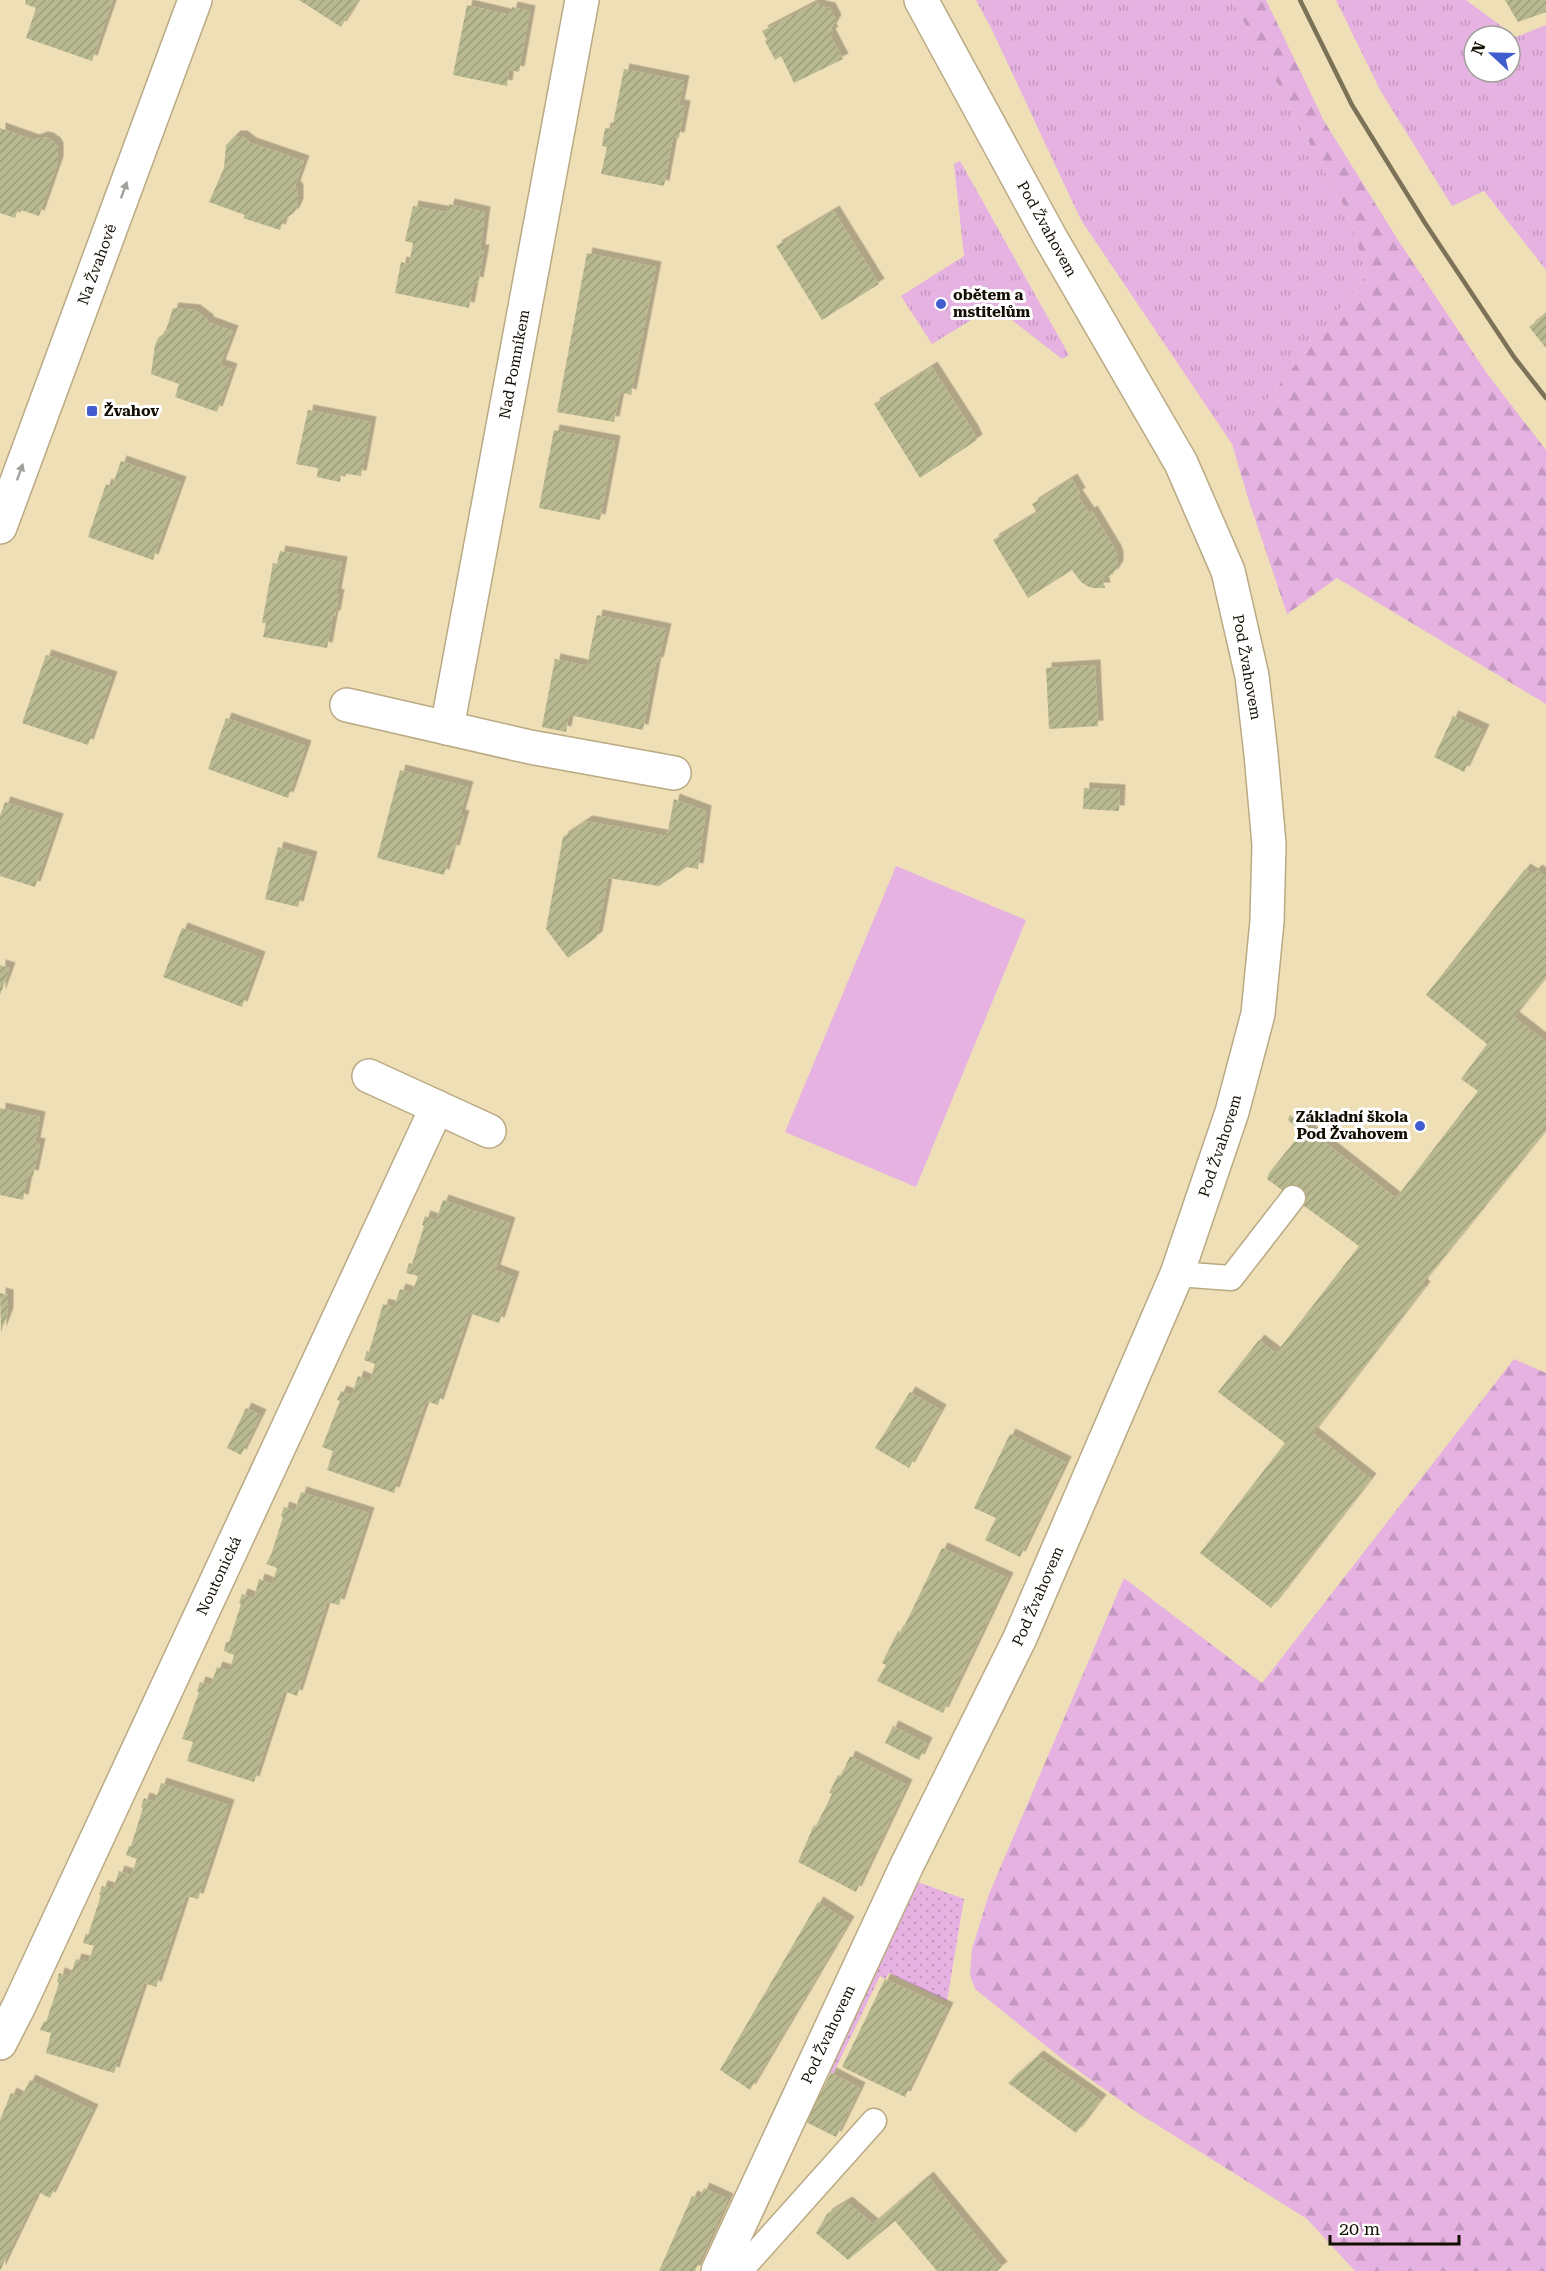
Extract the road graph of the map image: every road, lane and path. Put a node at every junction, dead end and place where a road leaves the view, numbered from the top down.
1 (195, 0) edge
2 (582, 0) edge
3 (921, 0) edge
4 (0, 527) edge
5 (347, 705) dead end
6 (447, 728) junction
7 (674, 773) dead end
8 (369, 1076) dead end
9 (437, 1107) junction
10 (489, 1131) dead end
11 (1293, 1198) dead end
12 (1177, 1274) junction
13 (0, 2043) edge
14 (874, 2121) dead end
15 (718, 2271) edge
16 (740, 2271) edge

4 -> 1 street, Na Žvahově
2 - 6 street, Nad Pomníkem
3 - 12 street, Pod Žvahovem
5 - 6 street
6 - 7 street
8 - 9 street
9 - 10 street
9 - 13 street, Noutonická
11 - 12 lane
12 - 15 street, Pod Žvahovem
14 - 16 lane

